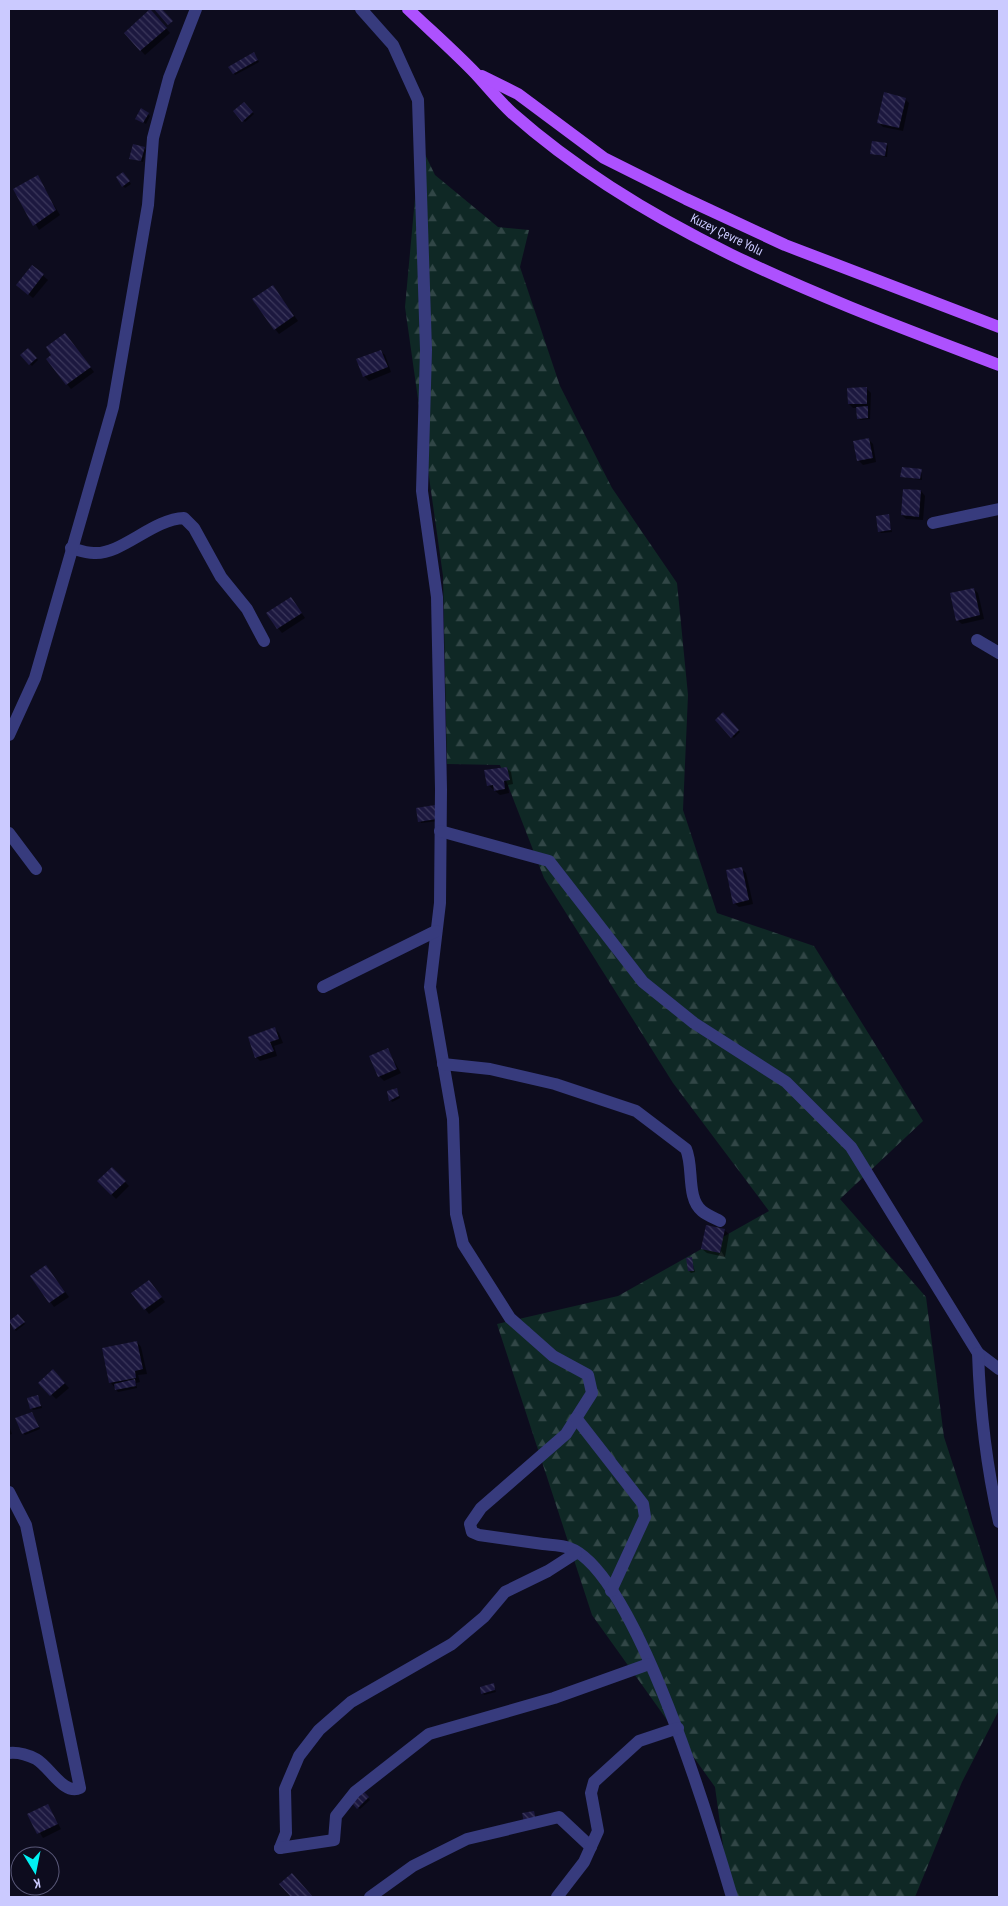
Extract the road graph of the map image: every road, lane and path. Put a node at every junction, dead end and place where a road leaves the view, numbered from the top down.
1 (196, 9) edge
2 (360, 9) edge
3 (408, 9) edge
4 (475, 73) junction
5 (999, 327) edge
6 (999, 365) edge
7 (999, 509) edge
8 (933, 522) dead end
9 (71, 548) junction
10 (977, 640) dead end
11 (264, 641) dead end
12 (999, 653) edge
13 (9, 735) edge
14 (440, 831) junction
15 (9, 834) edge
16 (36, 869) dead end
17 (436, 931) junction
18 (323, 986) dead end
19 (443, 1064) junction
20 (720, 1221) dead end
21 (978, 1353) junction
22 (999, 1369) edge
23 (576, 1418) junction
24 (9, 1492) edge
25 (999, 1522) edge
26 (576, 1552) junction
27 (611, 1591) junction
28 (649, 1664) junction
29 (678, 1728) junction
30 (9, 1753) edge
31 (591, 1847) junction
32 (370, 1897) edge
33 (557, 1897) edge
34 (732, 1897) edge

1 - 9 street
2 - 14 street
3 - 4 main road, Kuzey Çevre Yolu
4 - 5 main road, Kuzey Çevre Yolu
4 - 6 main road, Kuzey Çevre Yolu
7 - 8 street
9 - 11 street
9 - 13 street
10 - 12 street
14 - 17 street
14 - 21 street
15 - 16 street
17 - 18 street
17 - 19 street
19 - 20 street
19 - 23 street
21 - 22 street
21 - 25 street
23 - 26 street
23 - 27 street
24 - 30 street
26 - 27 street
26 - 28 street
27 - 28 street
28 - 29 street
29 - 31 street
29 - 34 street
31 - 32 street
31 - 33 street

